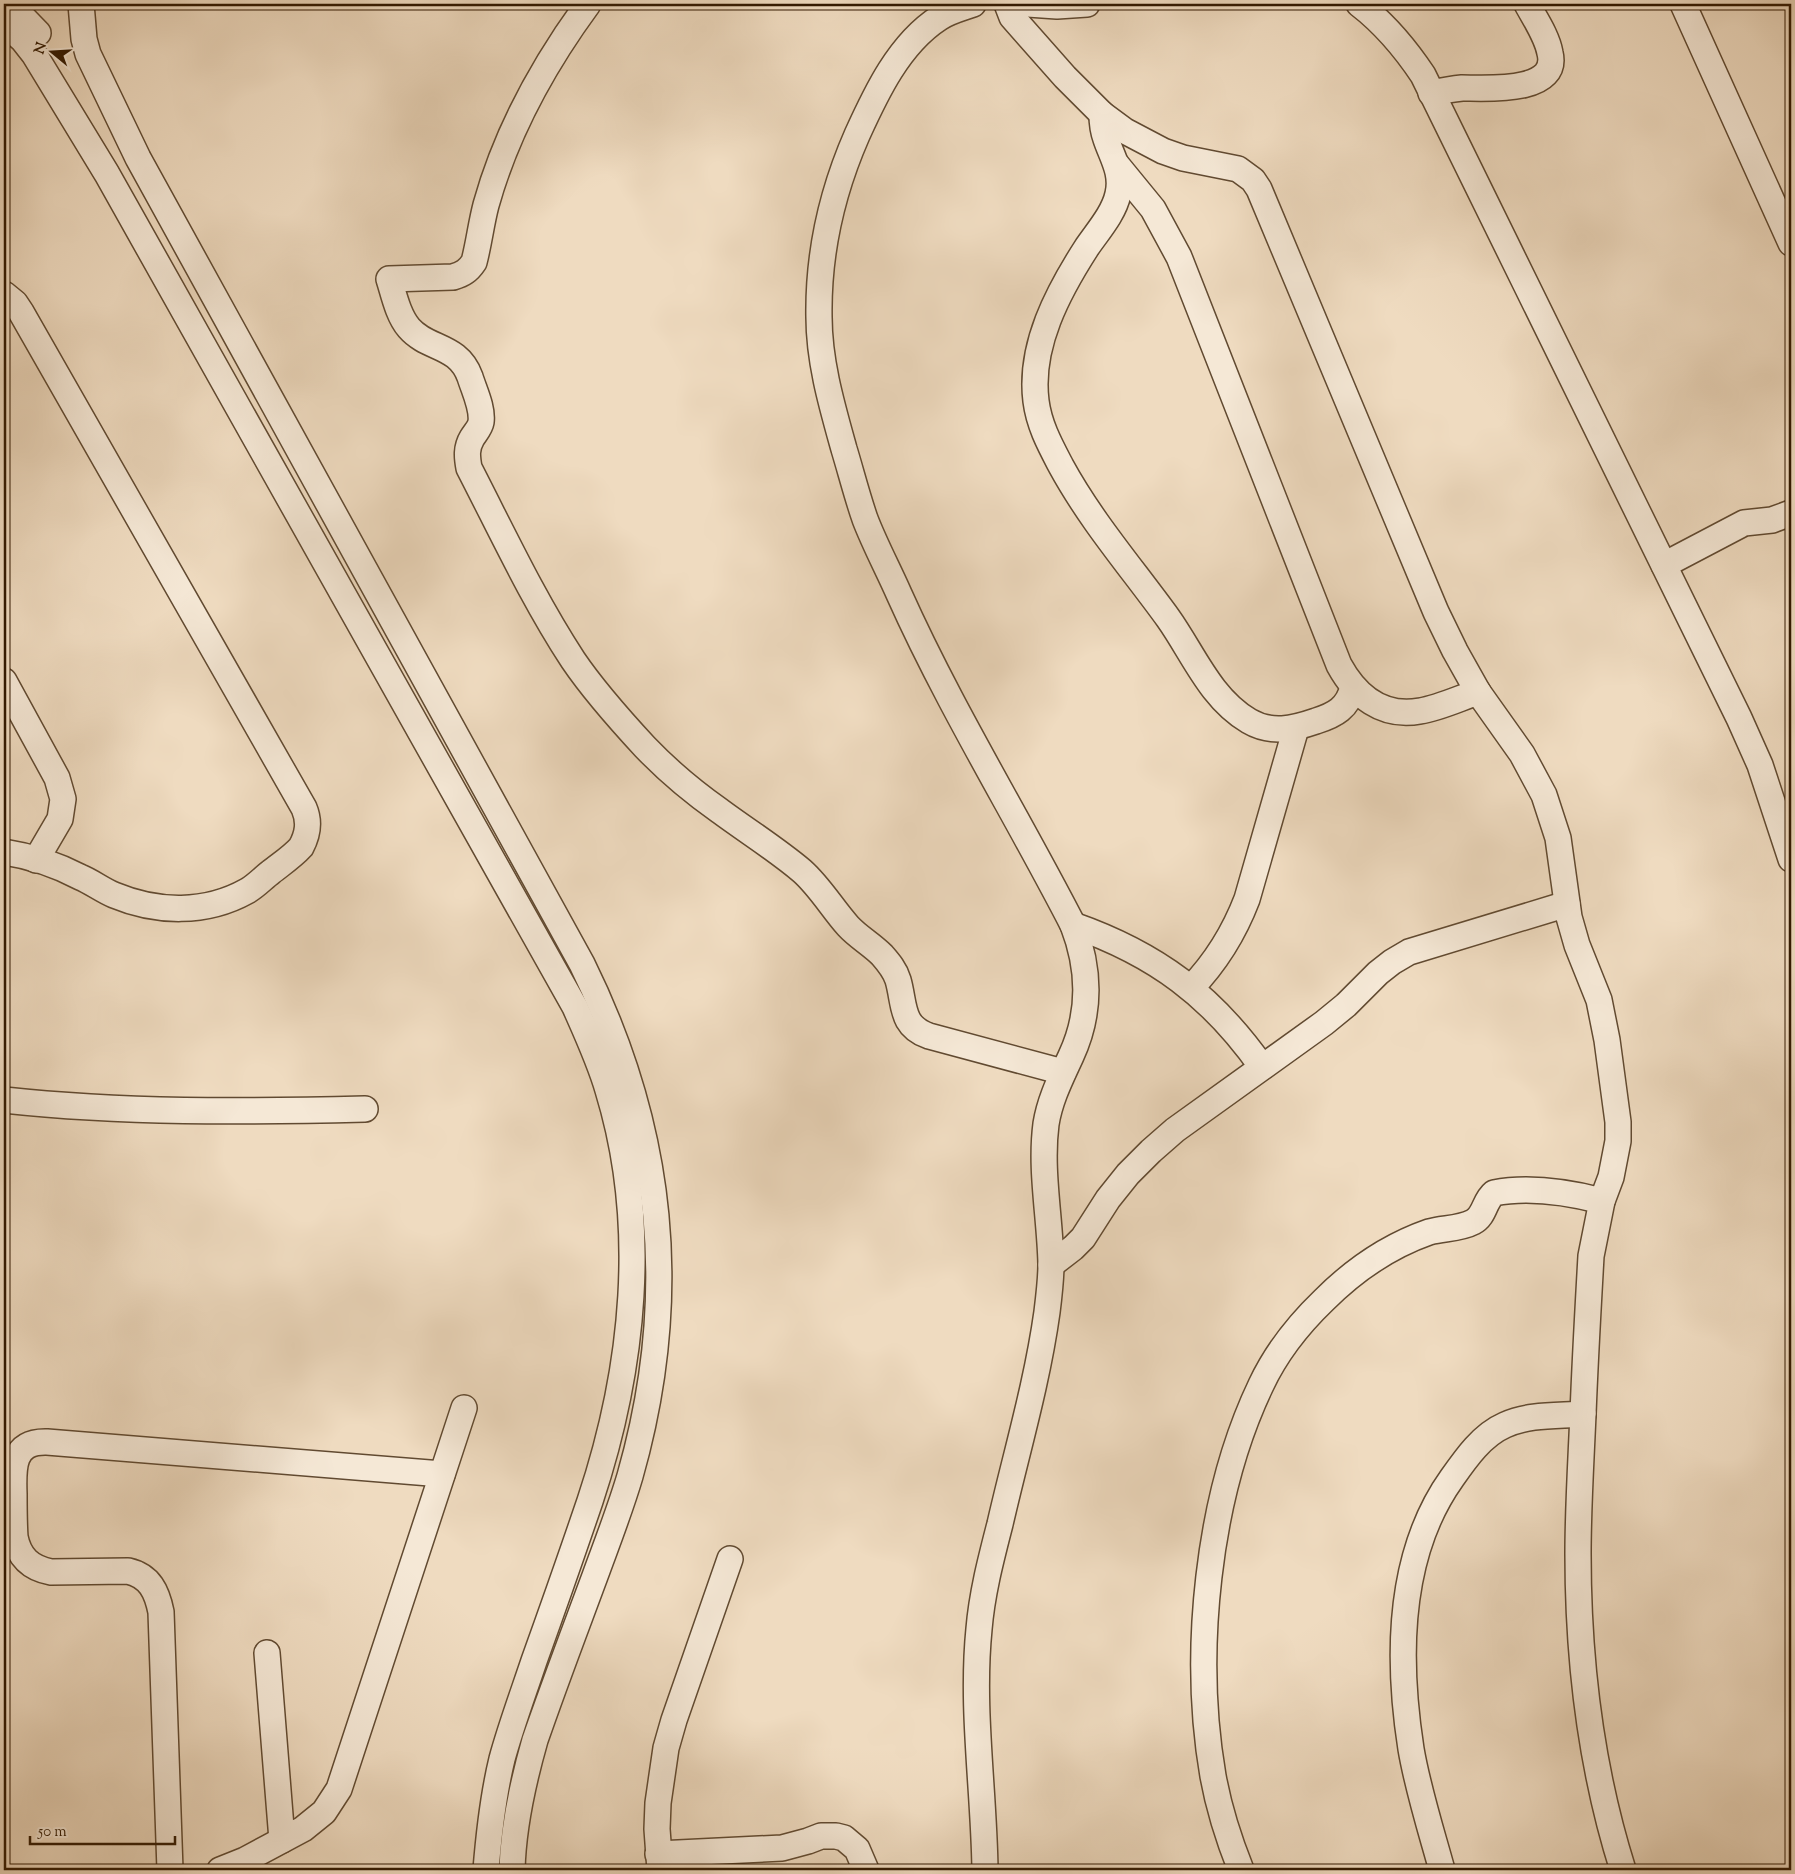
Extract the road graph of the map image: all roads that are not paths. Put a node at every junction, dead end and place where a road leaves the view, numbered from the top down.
1 (10, 4) edge
2 (81, 4) edge
3 (588, 4) edge
4 (973, 4) edge
5 (1007, 4) edge
6 (1028, 4) edge
7 (1087, 4) edge
8 (1360, 4) edge
9 (1527, 4) edge
10 (1683, 4) edge
11 (4, 23) edge
12 (1431, 93) junction
13 (1102, 114) junction
14 (80, 128) junction
15 (138, 158) junction
16 (1117, 164) junction
17 (107, 174) junction
18 (1791, 243) edge
19 (4, 294) edge
20 (1791, 513) edge
21 (1664, 564) junction
22 (4, 681) edge
23 (1353, 688) junction
24 (1478, 692) junction
25 (1296, 728) junction
26 (4, 852) edge
27 (1791, 859) edge
28 (36, 860) junction
29 (1566, 904) junction
30 (1073, 925) junction
31 (1191, 988) junction
32 (1262, 1067) junction
33 (1063, 1072) junction
34 (4, 1100) edge
35 (365, 1109) dead end
36 (1602, 1202) junction
37 (1051, 1266) junction
38 (464, 1408) dead end
39 (1583, 1414) junction
40 (442, 1474) junction
41 (730, 1559) dead end
42 (268, 1652) dead end
43 (282, 1840) junction
44 (659, 1862) edge
45 (170, 1870) edge
46 (220, 1870) edge
47 (486, 1870) edge
48 (512, 1870) edge
49 (866, 1870) edge
50 (985, 1870) edge
51 (1241, 1870) edge
52 (1442, 1870) edge
53 (1623, 1870) edge

1 - 14 street
2 - 15 street
3 - 33 street
4 - 30 street
5 - 13 street
6 - 7 street
8 - 12 street
9 - 12 street
10 - 18 street
11 - 14 street
12 - 21 street
13 - 16 street
13 - 24 street
14 - 17 street
15 - 17 street
15 - 48 street
16 - 23 street
16 - 25 street
17 - 47 street
19 - 28 street
20 - 21 street
21 - 27 street
22 - 28 street
23 - 24 street
23 - 25 street
24 - 29 street
25 - 31 street
26 - 28 street
29 - 32 street
29 - 36 street
30 - 31 street
30 - 33 street
31 - 32 street
32 - 37 street
33 - 37 street
34 - 35 street
36 - 39 street
36 - 51 street
37 - 50 street
38 - 40 street
39 - 52 street
39 - 53 street
40 - 43 street
40 - 45 street
41 - 44 street
42 - 43 street
43 - 46 street
44 - 49 street

